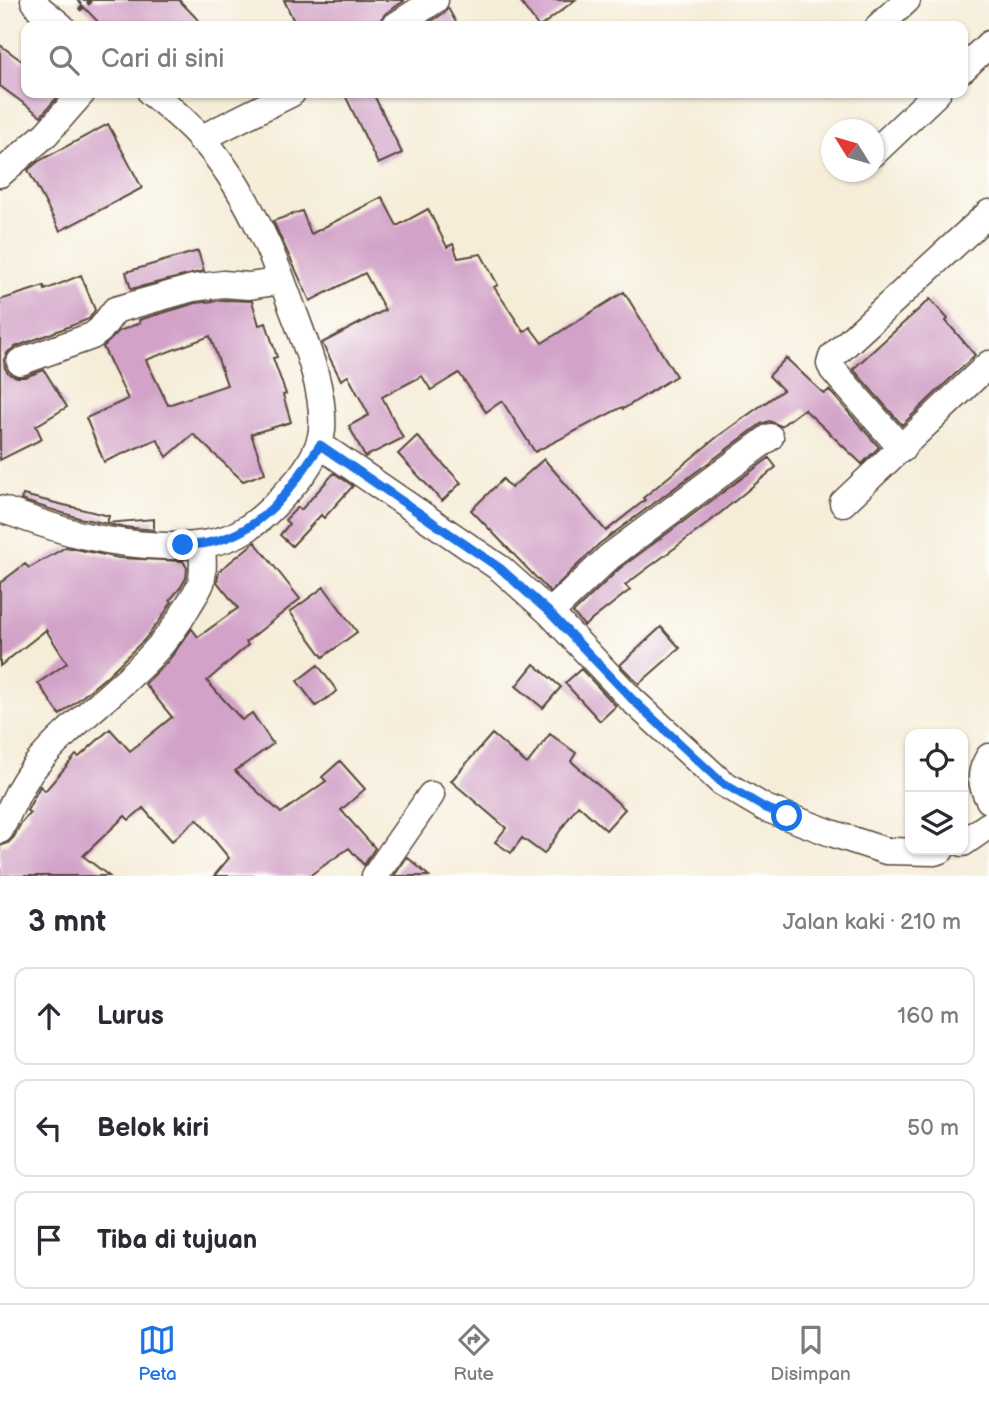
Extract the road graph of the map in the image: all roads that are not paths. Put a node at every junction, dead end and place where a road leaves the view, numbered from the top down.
1 (34, 0) edge
2 (435, 0) edge
3 (907, 0) edge
4 (55, 21) edge
5 (403, 21) edge
6 (884, 21) edge
7 (989, 44) edge
8 (968, 64) edge
9 (78, 98) edge
10 (157, 98) edge
11 (282, 98) edge
12 (932, 98) edge
13 (201, 139) junction
14 (884, 143) edge
15 (0, 174) edge
16 (989, 213) edge
17 (268, 283) junction
18 (20, 362) dead end
19 (989, 365) edge
20 (771, 437) dead end
21 (320, 445) junction
22 (902, 449) junction
23 (843, 503) dead end
24 (0, 509) edge
25 (202, 545) junction
26 (550, 613) junction
27 (989, 757) edge
28 (431, 795) dead end
29 (989, 800) edge
30 (989, 825) edge
31 (0, 830) edge
32 (968, 839) edge
33 (905, 851) edge
34 (374, 876) edge

1 - 4 street
2 - 5 street
3 - 6 street
7 - 8 street
9 - 15 street
10 - 13 street
11 - 13 street
12 - 14 street
13 - 17 street
16 - 22 street
17 - 18 street
17 - 21 street
19 - 22 street
20 - 26 street
21 - 25 street
21 - 26 street
22 - 23 street
24 - 25 street
25 - 31 street
26 - 33 street
27 - 29 street
28 - 34 street
30 - 32 street

